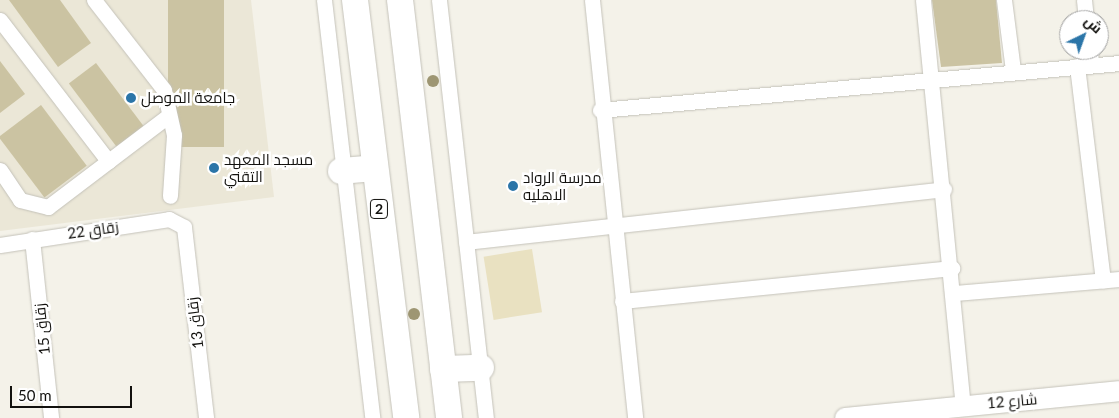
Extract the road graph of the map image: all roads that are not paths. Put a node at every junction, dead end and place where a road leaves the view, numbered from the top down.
1 (94, 0) edge
2 (324, 0) edge
3 (355, 0) edge
4 (400, 0) edge
5 (439, 0) edge
6 (592, 0) edge
7 (923, 0) edge
8 (1004, 0) edge
9 (0, 20) edge
10 (1086, 60) edge
11 (1119, 63) edge
12 (1013, 70) junction
13 (932, 80) junction
14 (600, 110) junction
15 (169, 115) junction
16 (108, 161) junction
17 (373, 168) junction
18 (0, 170) edge
19 (341, 171) junction
20 (944, 188) junction
21 (170, 196) dead end
22 (616, 226) junction
23 (184, 227) joint
24 (32, 239) junction
25 (466, 242) junction
26 (0, 244) edge
27 (952, 268) junction
28 (1119, 279) edge
29 (1103, 280) junction
30 (955, 293) junction
31 (622, 301) junction
32 (481, 368) junction
33 (443, 369) junction
34 (1119, 391) edge
35 (962, 406) junction
36 (898, 416) edge
37 (51, 418) edge
38 (206, 418) edge
39 (372, 418) edge
40 (406, 418) edge
41 (449, 418) edge
42 (486, 418) edge
43 (635, 418) edge
44 (845, 418) edge

1 - 15 street
2 - 19 street
3 - 17 highway, 2
4 - 33 highway
5 - 25 street
6 - 14 street
7 - 13 street
8 - 12 street
9 - 16 street
10 - 11 street
10 - 12 street
10 - 29 street
12 - 13 street
13 - 14 street
13 - 20 street
14 - 22 street
15 - 16 street
15 - 21 street
16 - 18 street
17 - 19 highway
17 - 40 highway, 2
19 - 39 street
20 - 22 street
20 - 27 street
22 - 25 street
22 - 31 street
23 - 24 street, زقاق 22
23 - 38 street, زقاق 13
24 - 26 street, زقاق 22
24 - 37 street, زقاق 15
25 - 32 street
27 - 30 street
27 - 31 street
28 - 29 street
29 - 30 street
30 - 35 street
31 - 43 street
32 - 33 highway
32 - 42 street
33 - 41 highway
34 - 35 street, شارع 12
35 - 36 street, شارع 12
36 - 44 street, شارع 12

